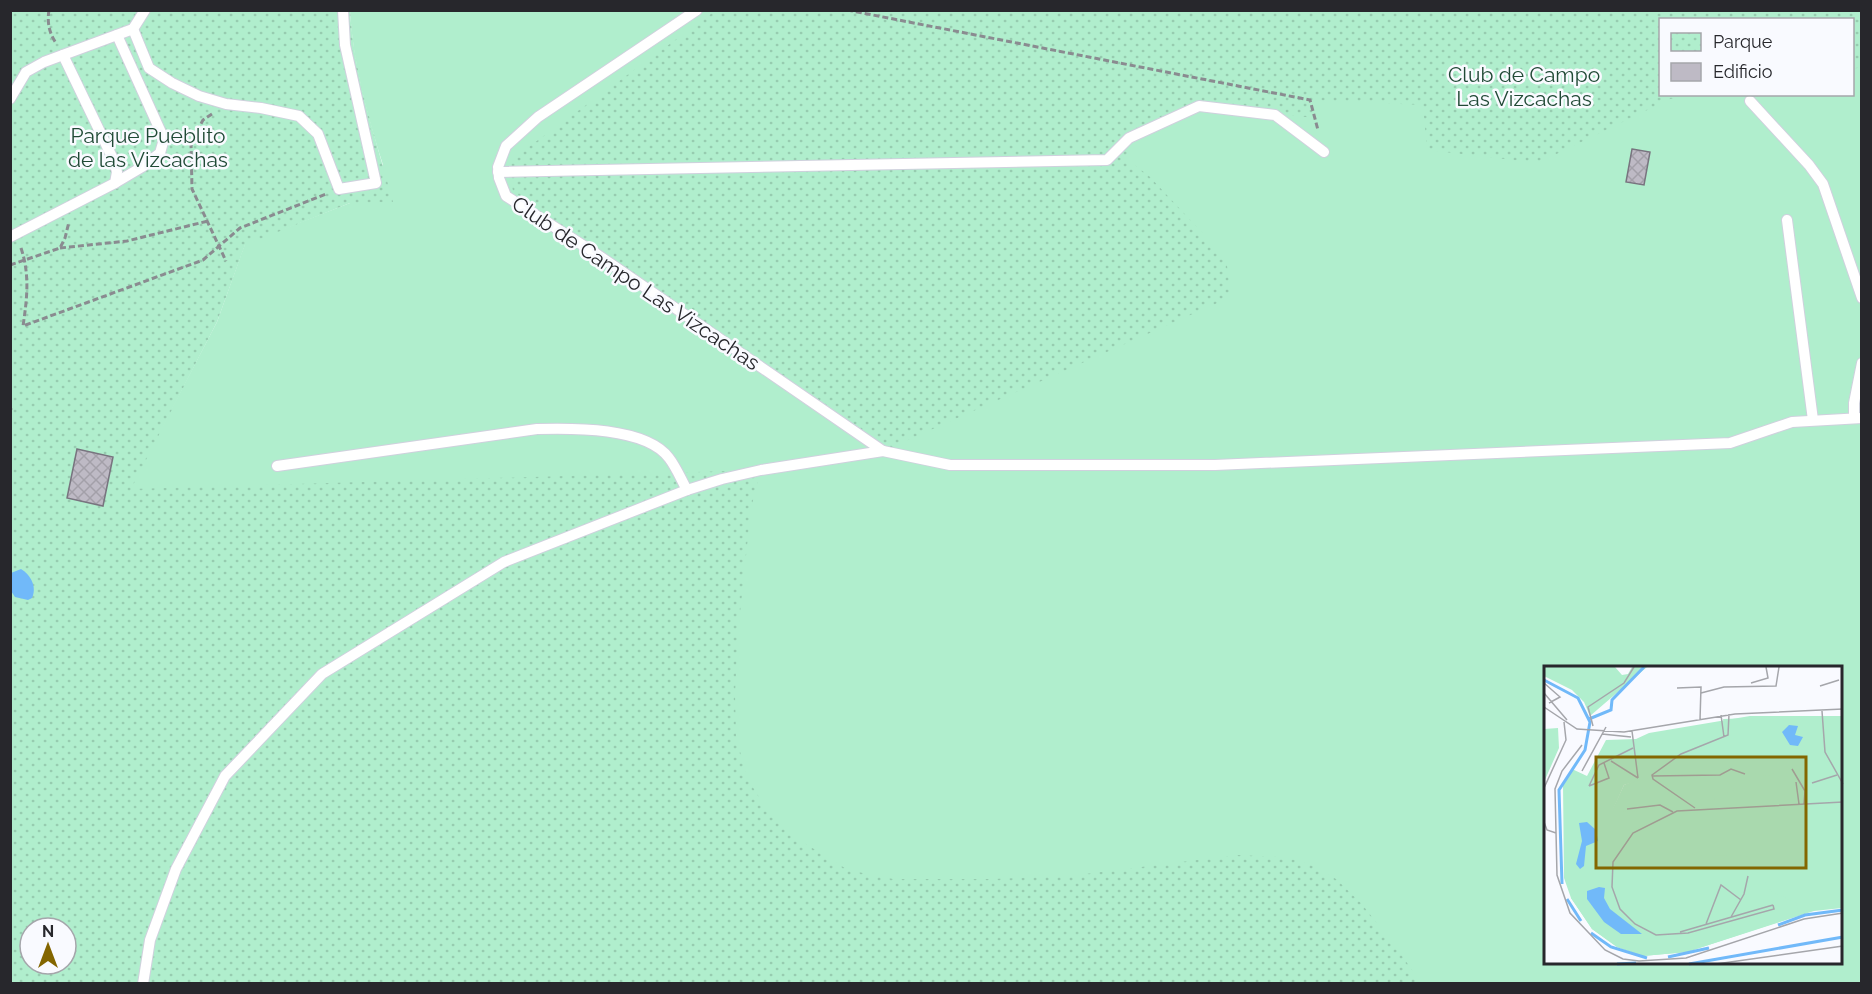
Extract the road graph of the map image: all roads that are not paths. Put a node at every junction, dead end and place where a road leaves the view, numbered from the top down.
1 (145, 10) edge
2 (344, 10) edge
3 (697, 10) edge
4 (133, 29) junction
5 (117, 35) junction
6 (63, 55) junction
7 (10, 99) edge
8 (1750, 101) dead end
9 (1324, 152) road end
10 (498, 172) junction
11 (115, 183) junction
12 (1788, 220) dead end
13 (14, 236) edge
14 (1862, 298) edge
15 (1862, 363) edge
16 (1858, 418) edge
17 (1813, 420) junction
18 (883, 451) junction
19 (277, 466) dead end
20 (687, 490) junction
21 (143, 984) edge

1 - 4 lane
2 - 4 lane
3 - 10 lane, Club de Campo Las Vizcachas
4 - 5 lane
5 - 6 lane
5 - 11 lane
6 - 7 lane
6 - 11 lane
8 - 14 lane
9 - 10 lane
10 - 18 lane, Club de Campo Las Vizcachas
11 - 13 lane
12 - 17 lane
15 - 16 lane
16 - 17 lane
17 - 18 lane
18 - 20 lane
19 - 20 lane
20 - 21 lane

